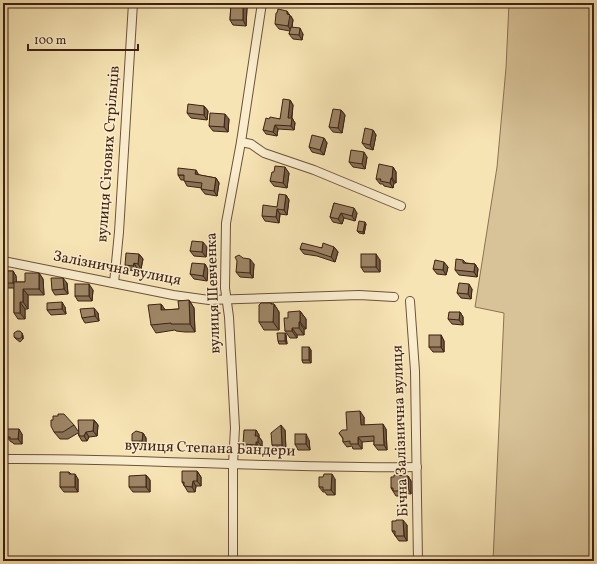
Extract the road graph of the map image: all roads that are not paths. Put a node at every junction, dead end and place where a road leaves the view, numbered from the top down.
1 (133, 3) edge
2 (262, 3) edge
3 (241, 142) junction
4 (401, 206) dead end
5 (3, 261) edge
6 (114, 283) junction
7 (394, 297) dead end
8 (226, 298) junction
9 (410, 301) dead end
10 (3, 459) edge
11 (233, 464) junction
12 (417, 467) junction
13 (233, 561) edge
14 (418, 561) edge

1 - 6 street, вулиця Січових Стрільців
2 - 3 street, вулиця Шевченка
3 - 4 street
3 - 8 street, вулиця Шевченка
5 - 6 street, Залізнична вулиця
6 - 8 street, Залізнична вулиця
7 - 8 street, Залізнична вулиця
8 - 11 street, вулиця Шевченка
9 - 12 street, Бічна Залізнична вулиця
10 - 11 street, вулиця Степана Бандери
11 - 12 street, вулиця Степана Бандери
11 - 13 street, вулиця Шевченка
12 - 14 street, Бічна Залізнична вулиця

